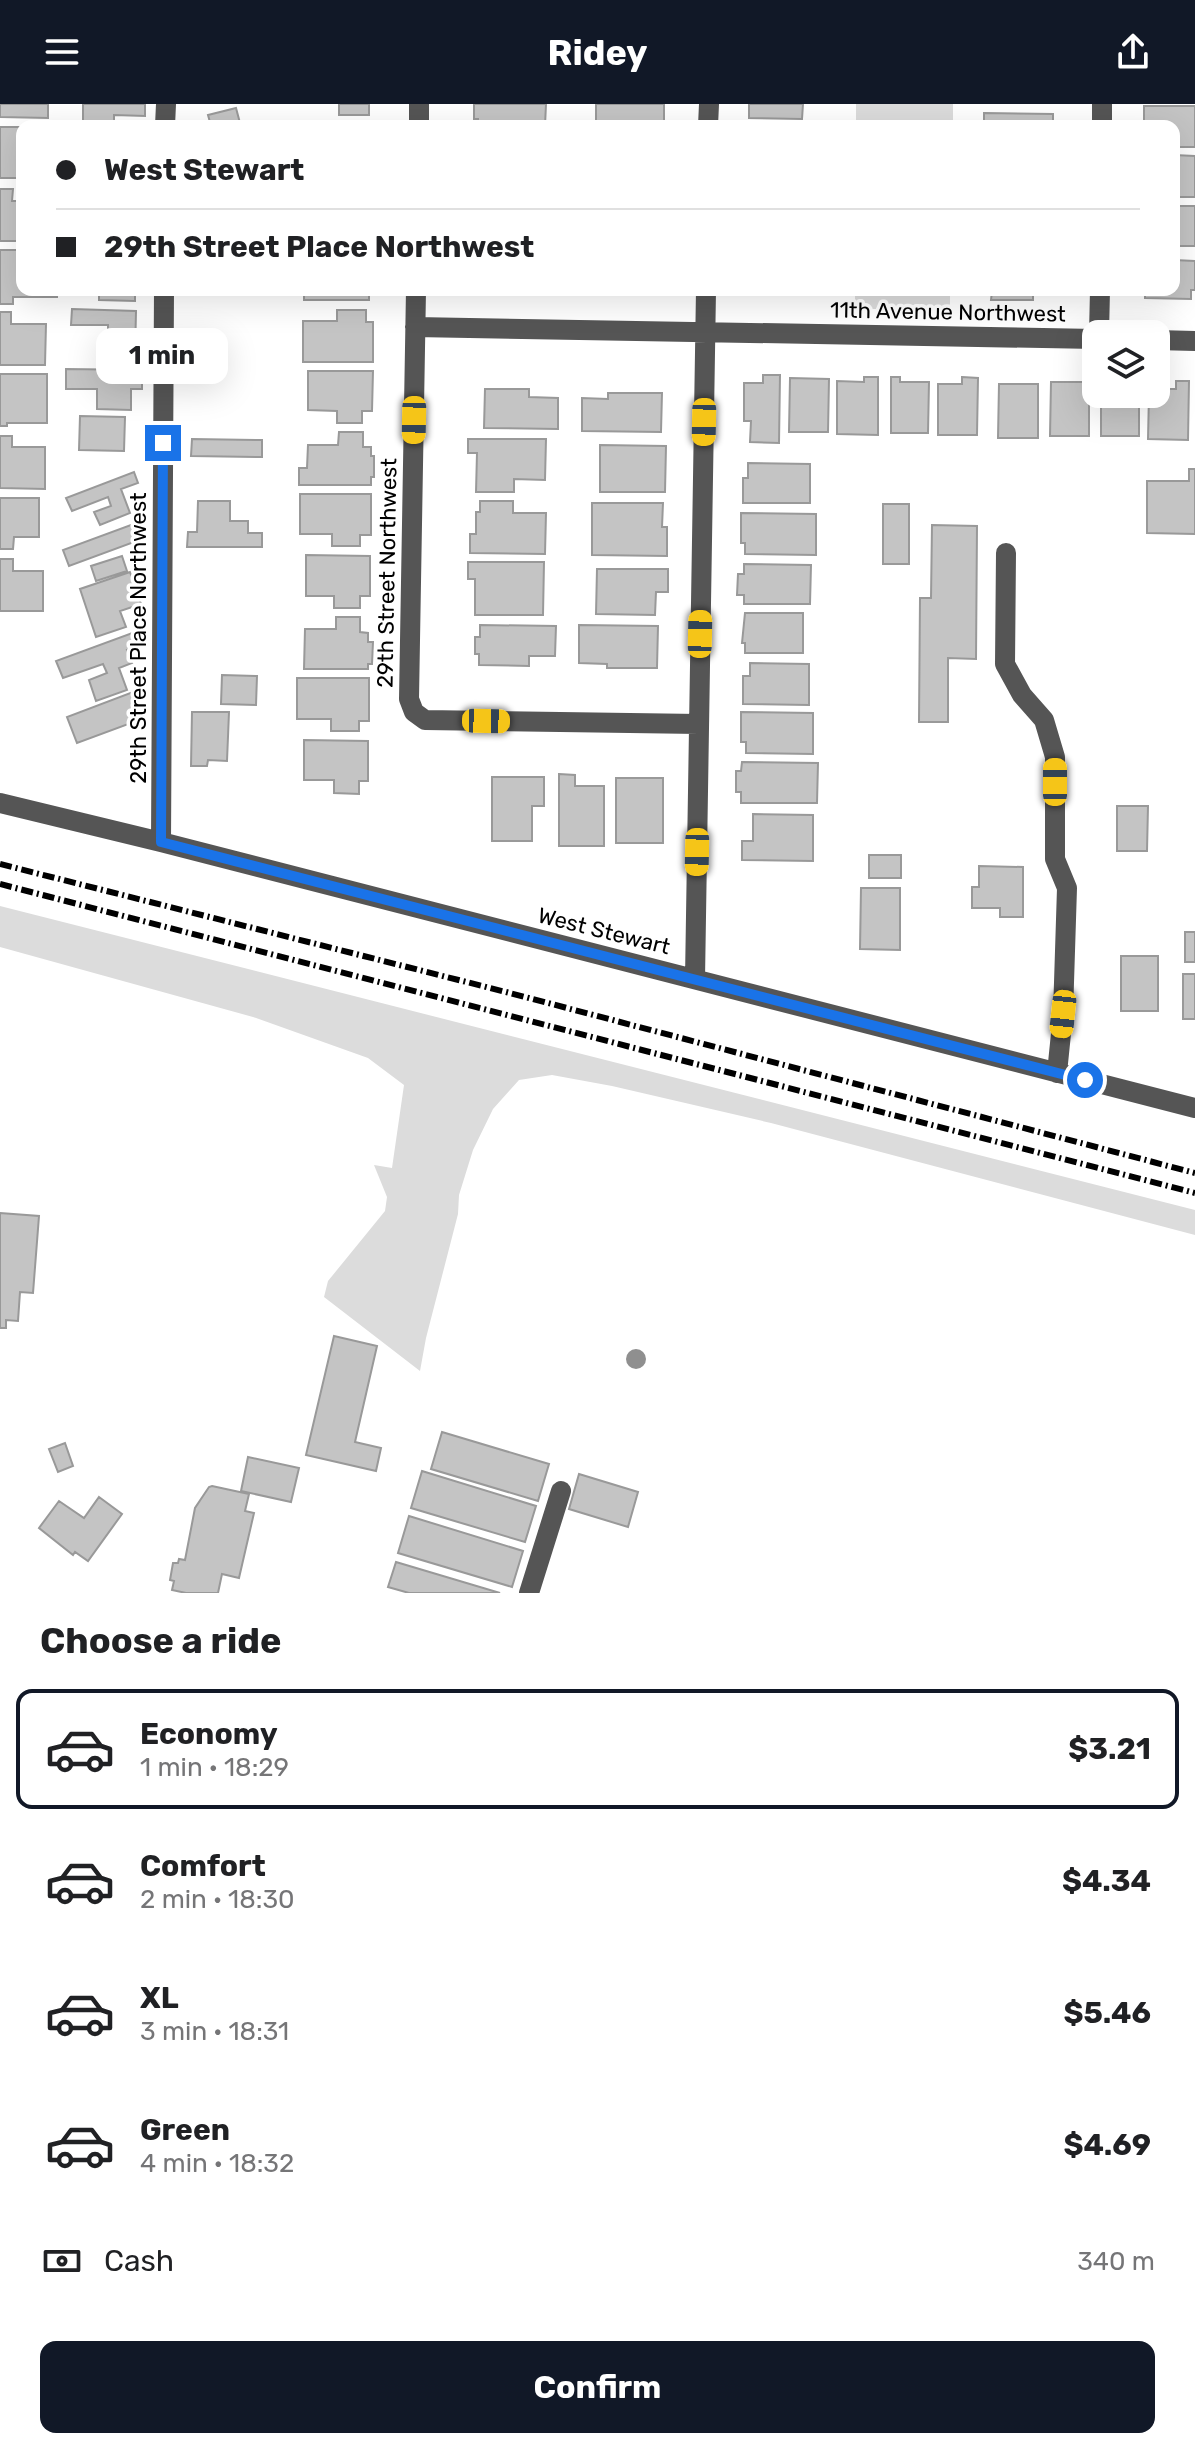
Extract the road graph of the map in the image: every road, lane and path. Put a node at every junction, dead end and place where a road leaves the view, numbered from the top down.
1 (164, 296) edge
2 (416, 296) edge
3 (706, 296) edge
4 (1100, 296) edge
5 (1099, 320) edge
6 (415, 327) junction
7 (705, 332) junction
8 (1082, 339) edge
9 (1170, 340) edge
10 (1195, 341) edge
11 (1006, 553) dead end
12 (699, 724) junction
13 (0, 803) edge
14 (161, 842) junction
15 (695, 979) junction
16 (1057, 1073) junction
17 (1195, 1108) edge
18 (561, 1491) dead end
19 (529, 1593) edge

1 - 14 street, 29th Street Place Northwest
2 - 6 street, 29th Street Northwest
3 - 7 street
4 - 5 street
6 - 7 street, 11th Avenue Northwest
6 - 12 street, 29th Street Northwest
7 - 8 street, 11th Avenue Northwest
7 - 12 street
9 - 10 street
11 - 16 street
12 - 15 street
13 - 14 street, West Stewart
14 - 15 street, West Stewart
15 - 16 street, West Stewart
16 - 17 street, West Stewart
18 - 19 street

